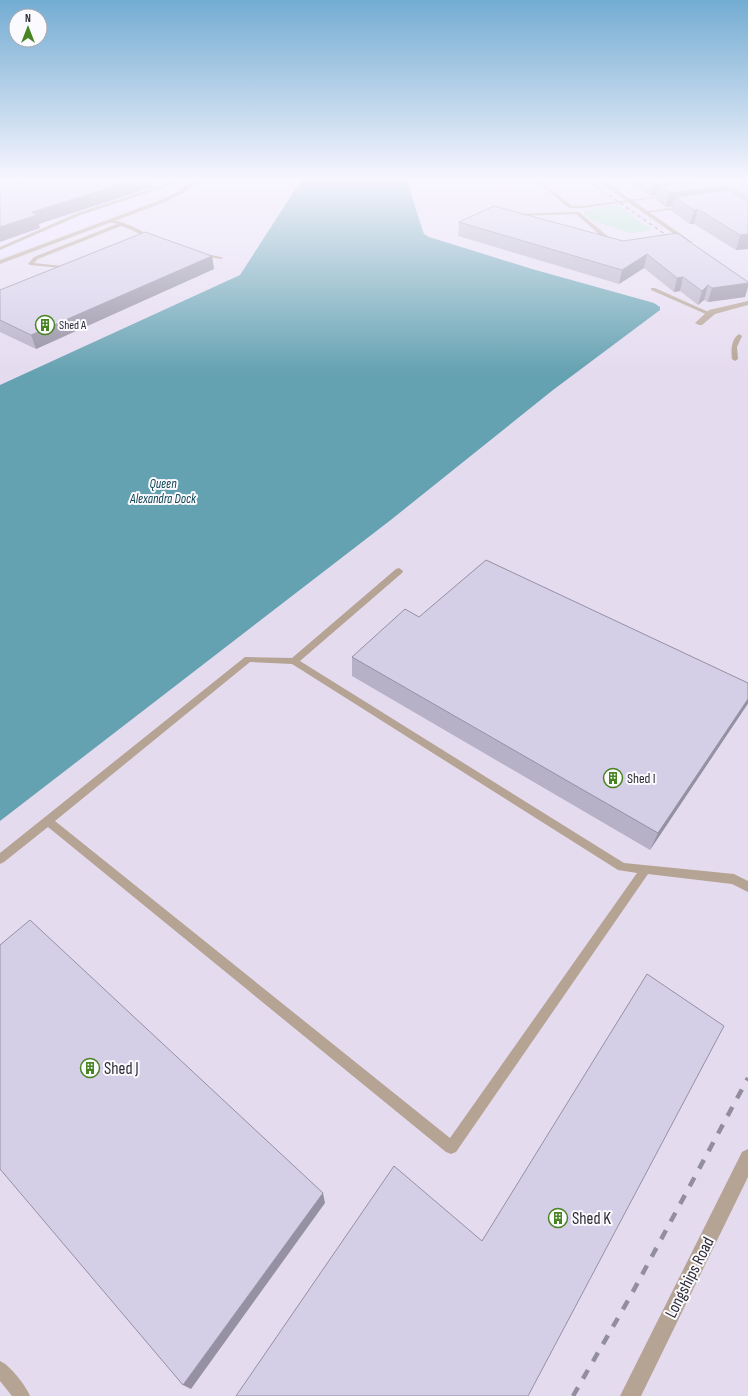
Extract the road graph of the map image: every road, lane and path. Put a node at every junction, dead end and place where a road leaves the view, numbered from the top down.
1 (10, 244) edge
2 (48, 244) edge
3 (71, 244) edge
4 (692, 244) edge
5 (696, 247) edge
6 (0, 249) edge
7 (197, 253) edge
8 (221, 258) dead end
9 (0, 262) edge
10 (63, 274) edge
11 (653, 289) dead end
12 (748, 303) edge
13 (710, 314) junction
14 (699, 323) dead end
15 (739, 336) dead end
16 (735, 359) dead end
17 (399, 571) dead end
18 (294, 660) junction
19 (48, 821) junction
20 (0, 859) edge
21 (646, 869) junction
22 (748, 887) edge
23 (748, 1158) edge
24 (0, 1369) edge
25 (22, 1396) edge
26 (630, 1396) edge

1 - 6 lane
2 - 9 street
3 - 10 lane
4 - 5 street
7 - 8 lane
11 - 13 lane
12 - 13 street
13 - 14 street
15 - 16 lane
17 - 18 lane
18 - 19 lane
18 - 21 lane
19 - 20 lane
19 - 21 lane
21 - 22 lane
23 - 26 street, Longships Road
24 - 25 lane

